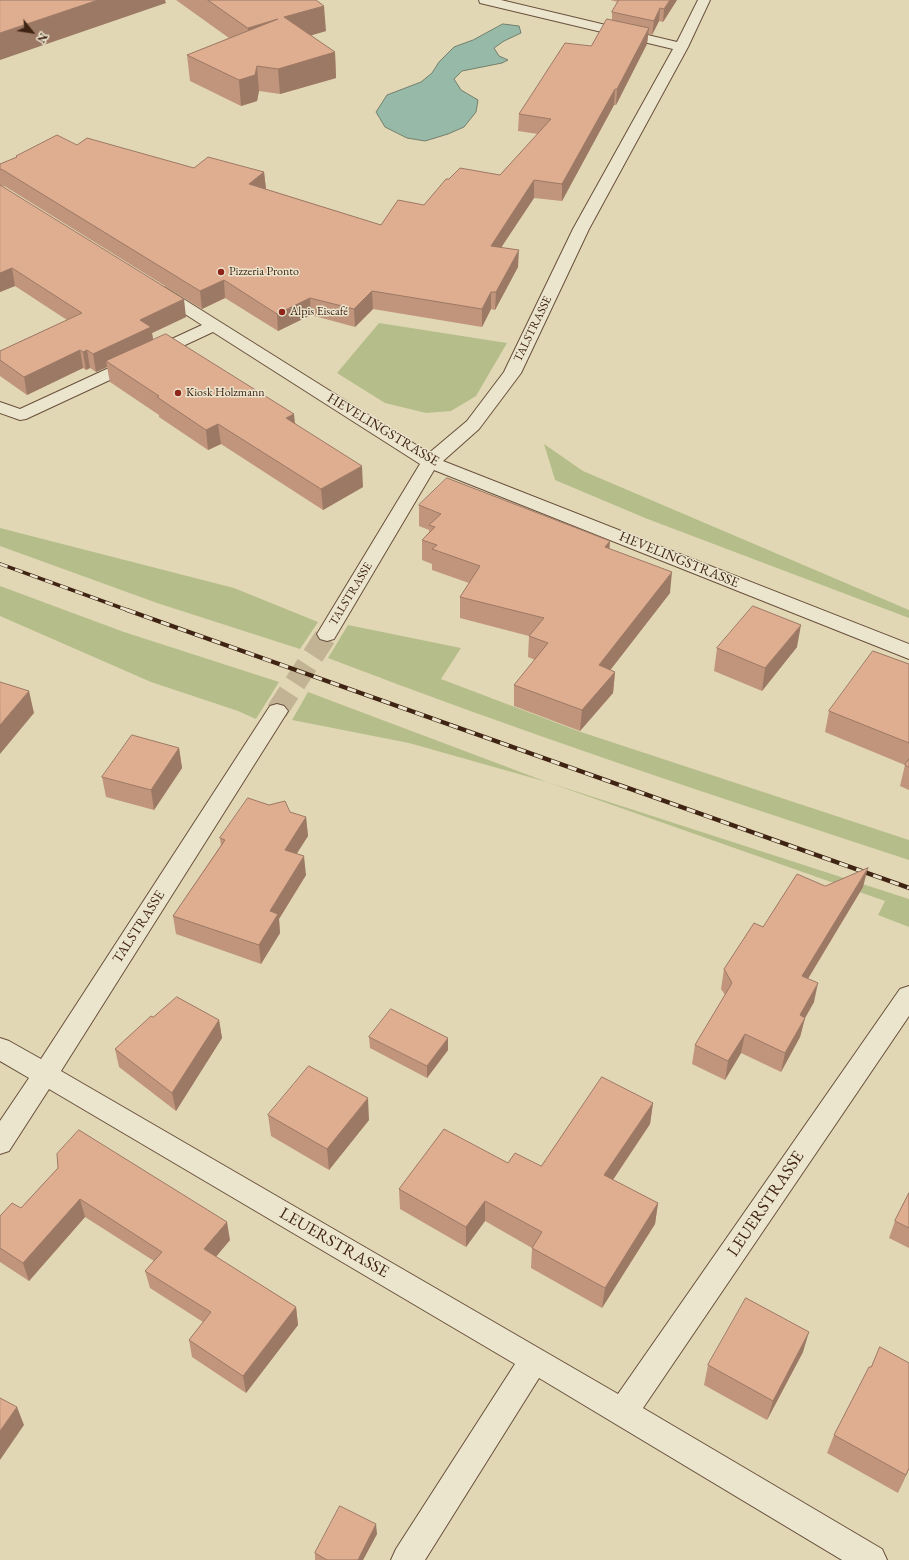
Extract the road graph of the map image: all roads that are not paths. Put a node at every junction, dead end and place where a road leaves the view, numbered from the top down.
1 (486, 0) edge
2 (704, 0) edge
3 (681, 47) junction
4 (145, 281) edge
5 (215, 325) junction
6 (0, 407) edge
7 (430, 462) junction
8 (327, 634) tunnel mouth
9 (909, 652) edge
10 (277, 711) tunnel mouth
11 (909, 996) edge
12 (0, 1048) edge
13 (45, 1074) junction
14 (0, 1143) edge
15 (534, 1360) junction
16 (623, 1412) junction
17 (407, 1560) edge
18 (871, 1560) edge

1 - 3 street
2 - 3 street, TALSTRASSE
3 - 7 street, TALSTRASSE
4 - 5 street, HEVELINGSTRASSE
5 - 6 street
5 - 7 street, HEVELINGSTRASSE
7 - 8 street, TALSTRASSE
7 - 9 street, HEVELINGSTRASSE
10 - 13 street, TALSTRASSE
11 - 16 street, LEUERSTRASSE
12 - 13 street, LEUERSTRASSE
13 - 14 street, TALSTRASSE
13 - 15 street, LEUERSTRASSE
15 - 16 street, LEUERSTRASSE
15 - 17 street
16 - 18 street, LEUERSTRASSE

